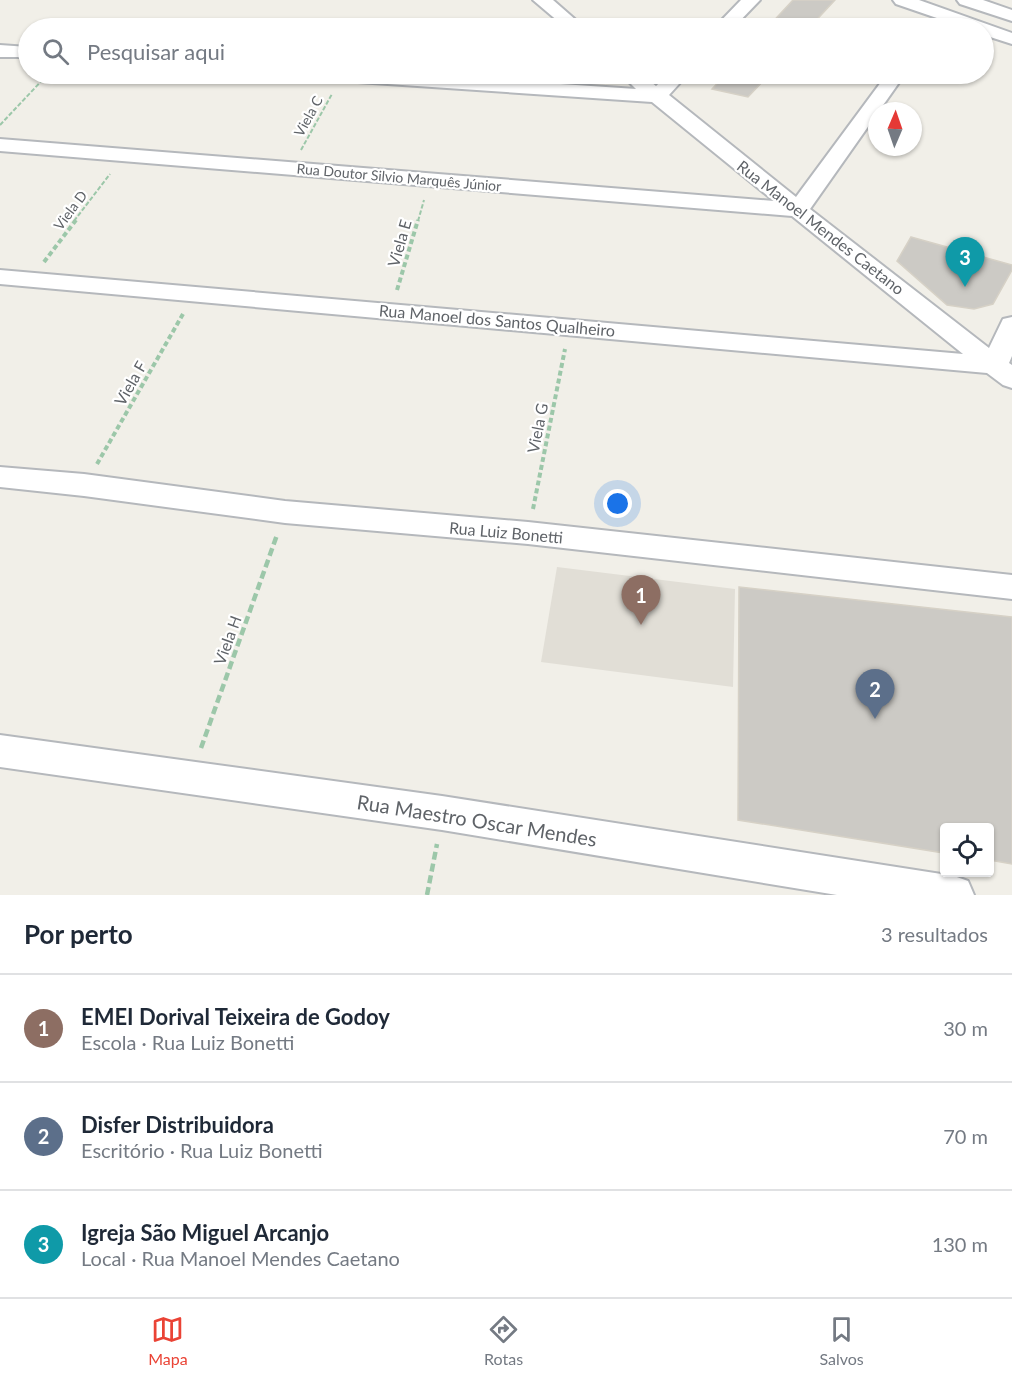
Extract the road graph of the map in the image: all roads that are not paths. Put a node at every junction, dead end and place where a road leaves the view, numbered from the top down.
1 (524, 0) edge
2 (544, 0) edge
3 (751, 0) edge
4 (902, 0) edge
5 (966, 0) edge
6 (1009, 13) edge
7 (565, 18) edge
8 (733, 18) edge
9 (934, 18) edge
10 (994, 33) edge
11 (1012, 39) edge
12 (0, 51) edge
13 (18, 52) edge
14 (481, 84) edge
15 (642, 84) edge
16 (669, 84) edge
17 (889, 84) edge
18 (657, 96) junction
19 (0, 145) edge
20 (798, 210) junction
21 (0, 277) edge
22 (1012, 325) edge
23 (1003, 372) edge
24 (0, 477) edge
25 (1012, 587) edge
26 (0, 751) edge
27 (954, 895) edge

1 - 2 street
2 - 7 street
3 - 8 street
4 - 9 street
5 - 6 street
10 - 11 street
12 - 13 street
14 - 18 street
15 - 18 street, Rua Manoel Mendes Caetano
16 - 18 street
17 - 20 street
18 - 20 street, Rua Manoel Mendes Caetano
19 - 20 street, Rua Doutor Silvio Marquês Júnior
20 - 23 street, Rua Manoel Mendes Caetano
21 - 23 street, Rua Manoel dos Santos Qualheiro
22 - 23 street
24 - 25 street, Rua Luiz Bonetti
26 - 27 street, Rua Maestro Oscar Mendes

